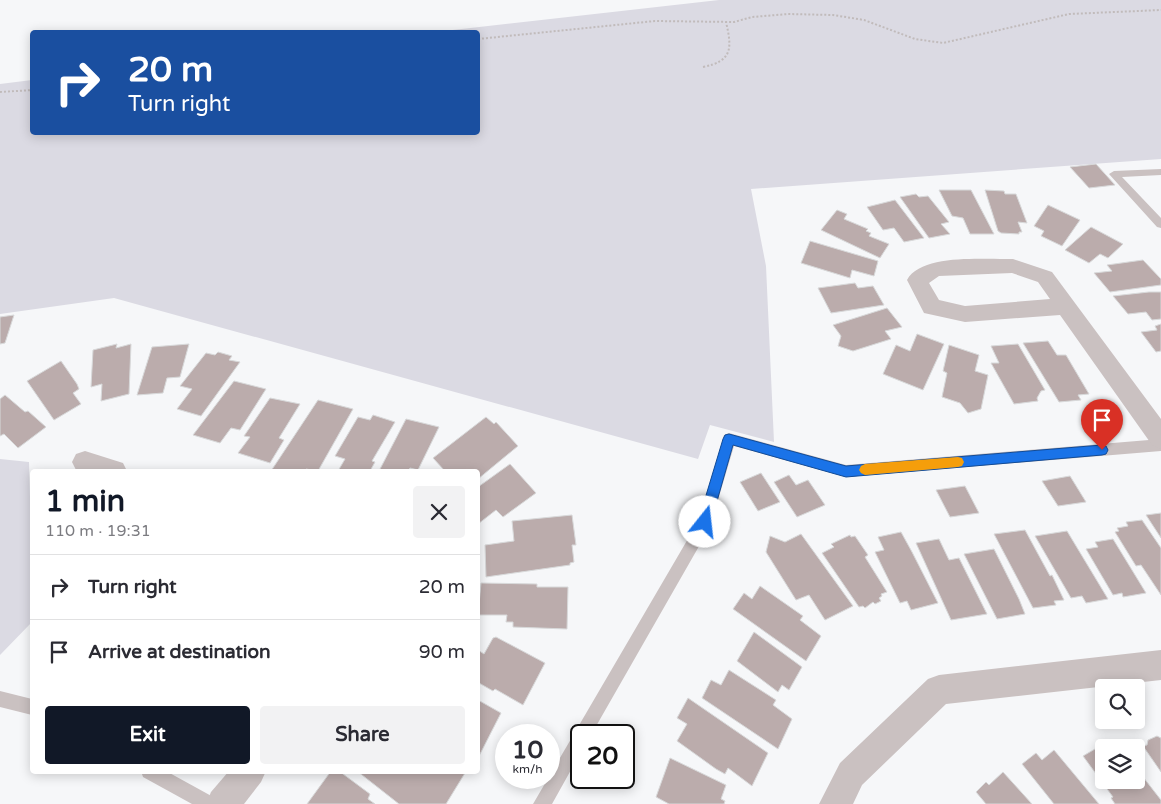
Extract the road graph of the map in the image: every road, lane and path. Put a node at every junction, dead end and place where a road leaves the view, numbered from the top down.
1 (1161, 10) edge
2 (726, 22) junction
3 (480, 39) edge
4 (703, 66) dead end
5 (30, 90) edge
6 (0, 92) edge
7 (1161, 172) edge
8 (1161, 224) edge
9 (1067, 306) junction
10 (1161, 438) edge
11 (1161, 445) edge
12 (84, 462) dead end
13 (107, 469) edge
14 (1161, 665) edge
15 (0, 698) edge
16 (30, 706) edge
17 (588, 724) edge
18 (570, 756) edge
19 (154, 774) edge
20 (248, 774) edge
21 (209, 804) edge
22 (223, 804) edge
23 (542, 804) edge
24 (836, 804) edge

1 - 2 path
2 - 3 path
2 - 4 path
5 - 6 path
7 - 8 lane
9 - 9 street
9 - 10 street
11 - 17 lane
12 - 13 street
14 - 24 street
15 - 16 lane
18 - 23 lane
19 - 21 lane
20 - 22 street

